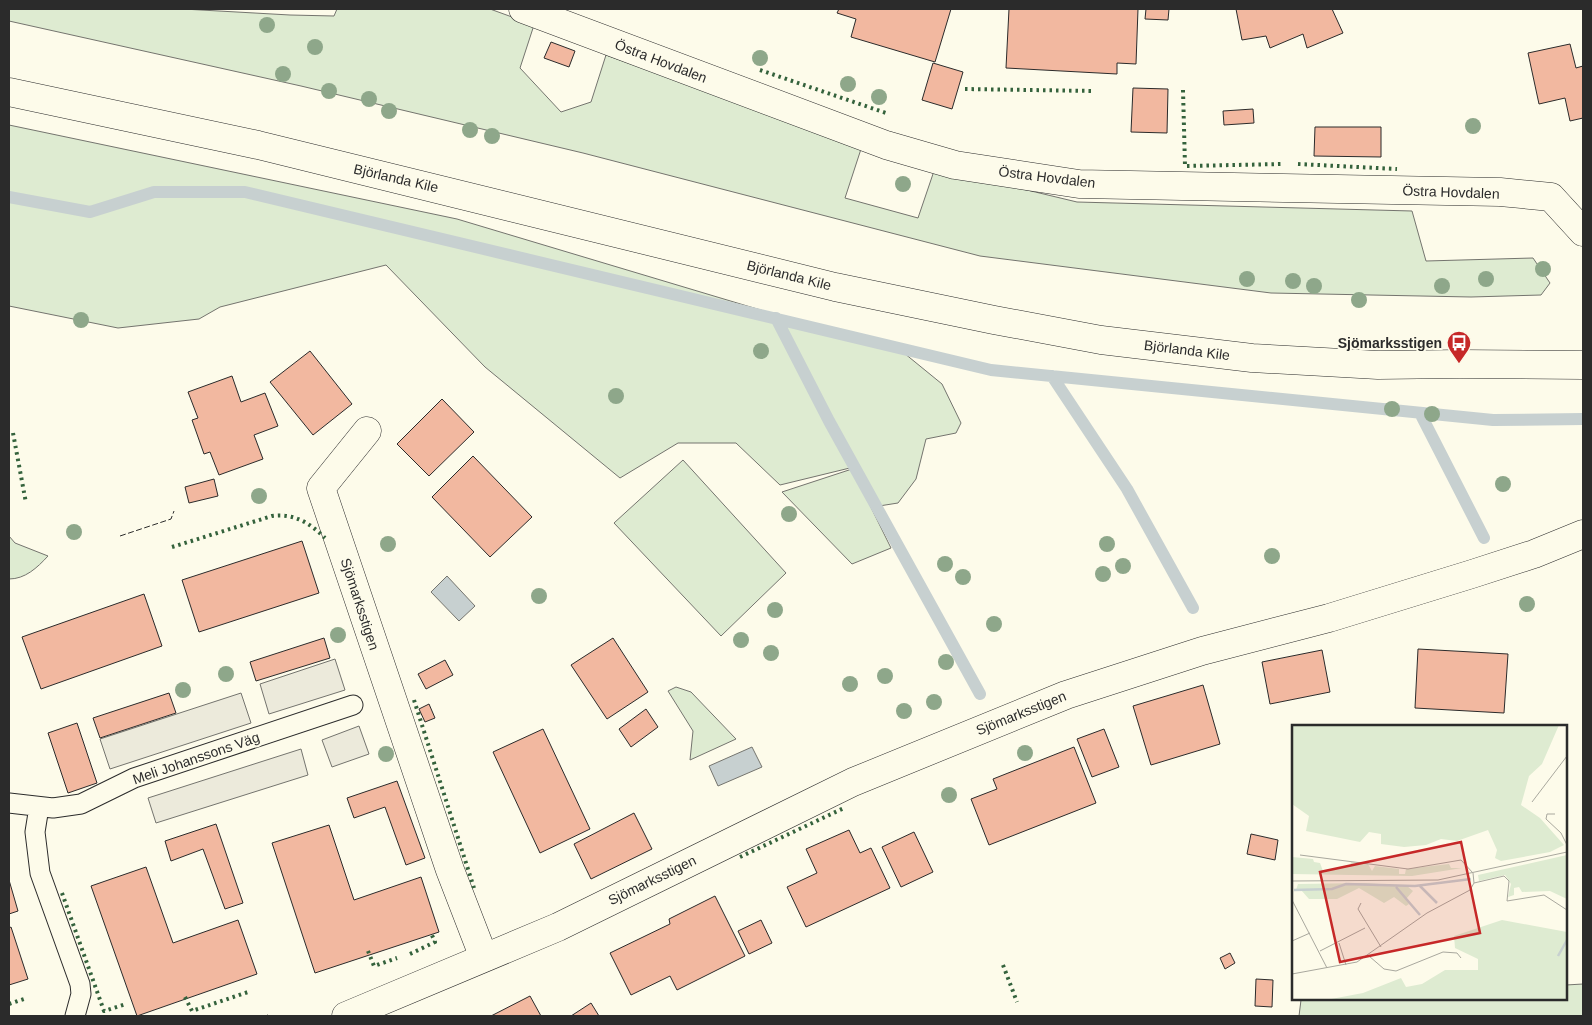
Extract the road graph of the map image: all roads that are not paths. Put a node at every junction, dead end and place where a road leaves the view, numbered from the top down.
1 (523, 9) edge
2 (9, 92) edge
3 (1583, 232) edge
4 (1583, 365) edge
5 (367, 431) dead end
6 (1583, 534) edge
7 (353, 705) dead end
8 (9, 803) edge
9 (39, 807) junction
10 (484, 958) junction
11 (75, 1016) edge
12 (346, 1016) edge

1 - 3 street, Östra Hovdalen
2 - 4 street, Björlanda Kile
5 - 10 street, Sjömarksstigen
6 - 10 street, Sjömarksstigen
7 - 9 lane, Meli Johanssons Väg
8 - 9 lane, Meli Johanssons Väg
9 - 11 lane
10 - 12 street, Sjömarksstigen

